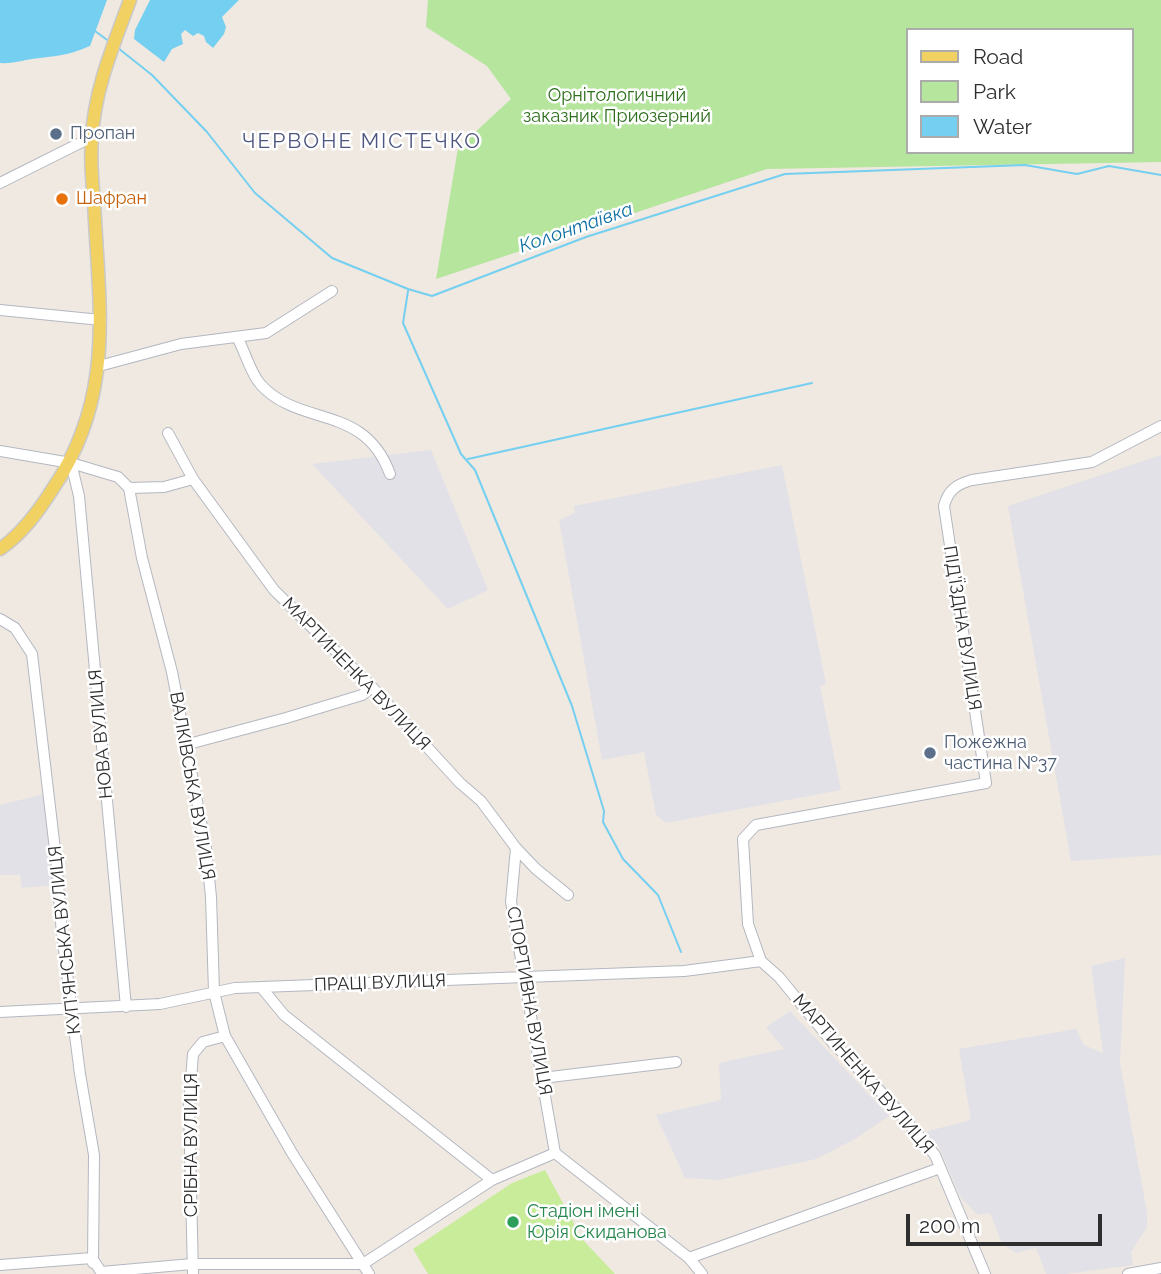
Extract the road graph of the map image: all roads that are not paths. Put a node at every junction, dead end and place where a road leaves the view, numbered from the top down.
1 (130, 0) edge
2 (92, 137) junction
3 (0, 183) edge
4 (332, 291) dead end
5 (0, 310) edge
6 (100, 320) junction
7 (237, 337) junction
8 (99, 366) junction
9 (1161, 426) edge
10 (168, 433) dead end
11 (0, 451) edge
12 (71, 463) junction
13 (390, 474) dead end
14 (193, 479) junction
15 (129, 488) junction
16 (0, 549) edge
17 (0, 619) edge
18 (372, 687) junction
19 (185, 745) junction
20 (516, 848) junction
21 (568, 895) dead end
22 (761, 961) junction
23 (523, 976) junction
24 (261, 987) junction
25 (214, 992) junction
26 (126, 1007) junction
27 (73, 1008) junction
28 (0, 1012) edge
29 (225, 1036) junction
30 (676, 1062) dead end
31 (542, 1078) junction
32 (555, 1153) junction
33 (940, 1168) junction
34 (492, 1181) junction
35 (92, 1258) junction
36 (689, 1258) junction
37 (363, 1264) junction
38 (0, 1265) edge
39 (1161, 1268) edge
40 (192, 1269) edge
41 (96, 1274) edge
42 (369, 1274) edge
43 (702, 1274) edge
44 (985, 1274) edge
45 (1128, 1274) edge

1 - 2 main road
2 - 3 street
2 - 6 main road
4 - 7 street
5 - 6 street
6 - 8 main road
7 - 8 street
7 - 13 street
8 - 12 main road
9 - 22 street, ПІД’ЇЗДНА ВУЛИЦЯ
10 - 14 street, МАРТИНЕНКА ВУЛИЦЯ
11 - 12 street
12 - 15 street
12 - 16 main road
12 - 26 street, НОВА ВУЛИЦЯ
14 - 15 street
14 - 18 street, МАРТИНЕНКА ВУЛИЦЯ
15 - 19 street, ВАЛКІВСЬКА ВУЛИЦЯ
17 - 27 street, КУП’ЯНСЬКА ВУЛИЦЯ
18 - 19 street
18 - 20 street, МАРТИНЕНКА ВУЛИЦЯ
19 - 25 street, ВАЛКІВСЬКА ВУЛИЦЯ
20 - 21 street, МАРТИНЕНКА ВУЛИЦЯ
20 - 23 street, СПОРТИВНА ВУЛИЦЯ
22 - 23 street, ПРАЦІ ВУЛИЦЯ
22 - 33 street, МАРТИНЕНКА ВУЛИЦЯ
23 - 24 street, ПРАЦІ ВУЛИЦЯ
23 - 31 street, СПОРТИВНА ВУЛИЦЯ
24 - 25 street, ПРАЦІ ВУЛИЦЯ
24 - 34 street
25 - 26 street, ПРАЦІ ВУЛИЦЯ
25 - 29 street, ВАЛКІВСЬКА ВУЛИЦЯ
26 - 27 street, ПРАЦІ ВУЛИЦЯ
27 - 28 street, ПРАЦІ ВУЛИЦЯ
27 - 35 street, КУП’ЯНСЬКА ВУЛИЦЯ
29 - 37 street, ВАЛКІВСЬКА ВУЛИЦЯ
29 - 40 street, СРІБНА ВУЛИЦЯ
30 - 31 street
31 - 32 street, СПОРТИВНА ВУЛИЦЯ
32 - 34 street
32 - 36 street
33 - 36 street
33 - 44 street, МАРТИНЕНКА ВУЛИЦЯ
34 - 37 street
35 - 38 street
35 - 40 street
35 - 41 street, КУП’ЯНСЬКА ВУЛИЦЯ
36 - 43 street
37 - 40 street
37 - 42 street, ВАЛКІВСЬКА ВУЛИЦЯ
39 - 45 street

